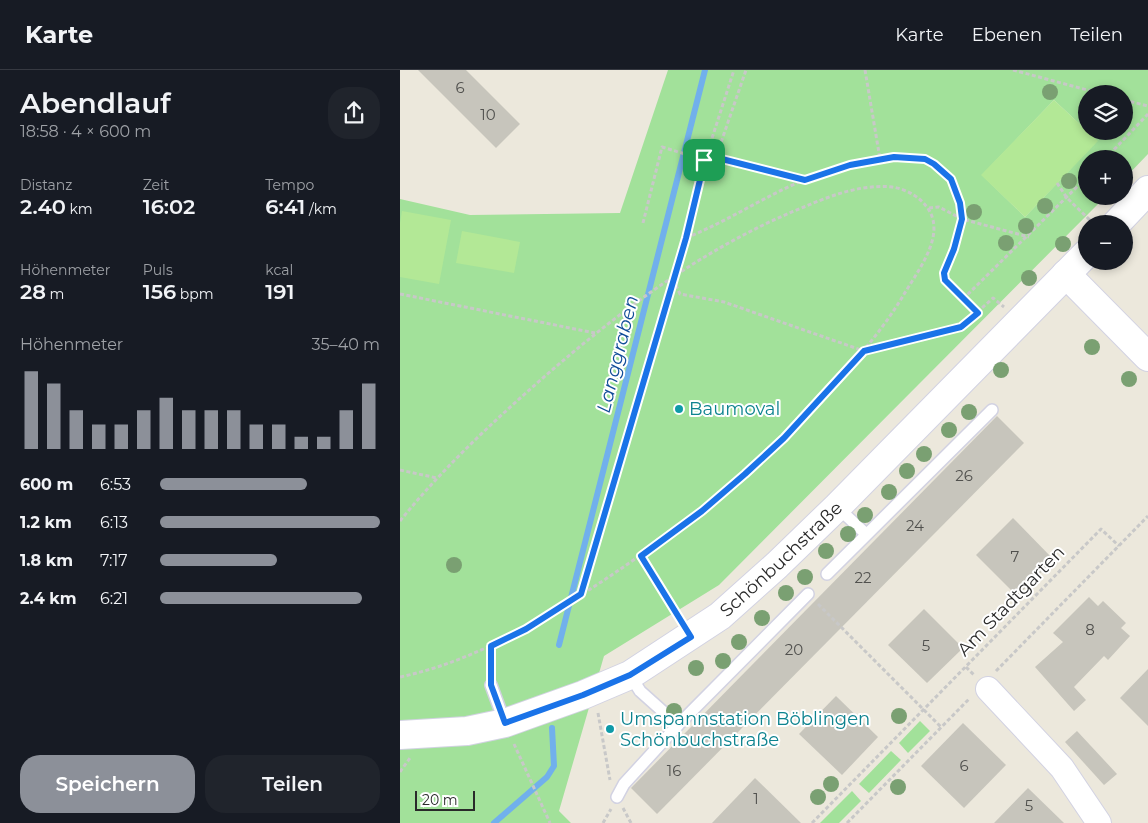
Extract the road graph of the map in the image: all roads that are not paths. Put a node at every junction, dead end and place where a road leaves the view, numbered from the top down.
1 (1148, 190) edge
2 (1124, 215) edge
3 (1078, 262) edge
4 (1066, 274) junction
5 (1148, 357) edge
6 (992, 410) dead end
7 (837, 507) junction
8 (866, 534) junction
9 (827, 574) dead end
10 (808, 594) road end
11 (630, 675) junction
12 (491, 685) road end
13 (983, 688) road end
14 (505, 723) junction
15 (678, 725) junction
16 (400, 735) edge
17 (616, 797) road end
18 (1097, 822) edge

1 - 2 street
3 - 4 street, Schönbuchstraße
4 - 5 street
4 - 7 street, Schönbuchstraße
6 - 8 lane
7 - 8 lane
7 - 11 street, Schönbuchstraße
8 - 9 lane
10 - 15 lane
11 - 14 street, Schönbuchstraße
11 - 15 lane
12 - 14 lane
13 - 18 street
14 - 16 street, Schönbuchstraße
15 - 17 lane

